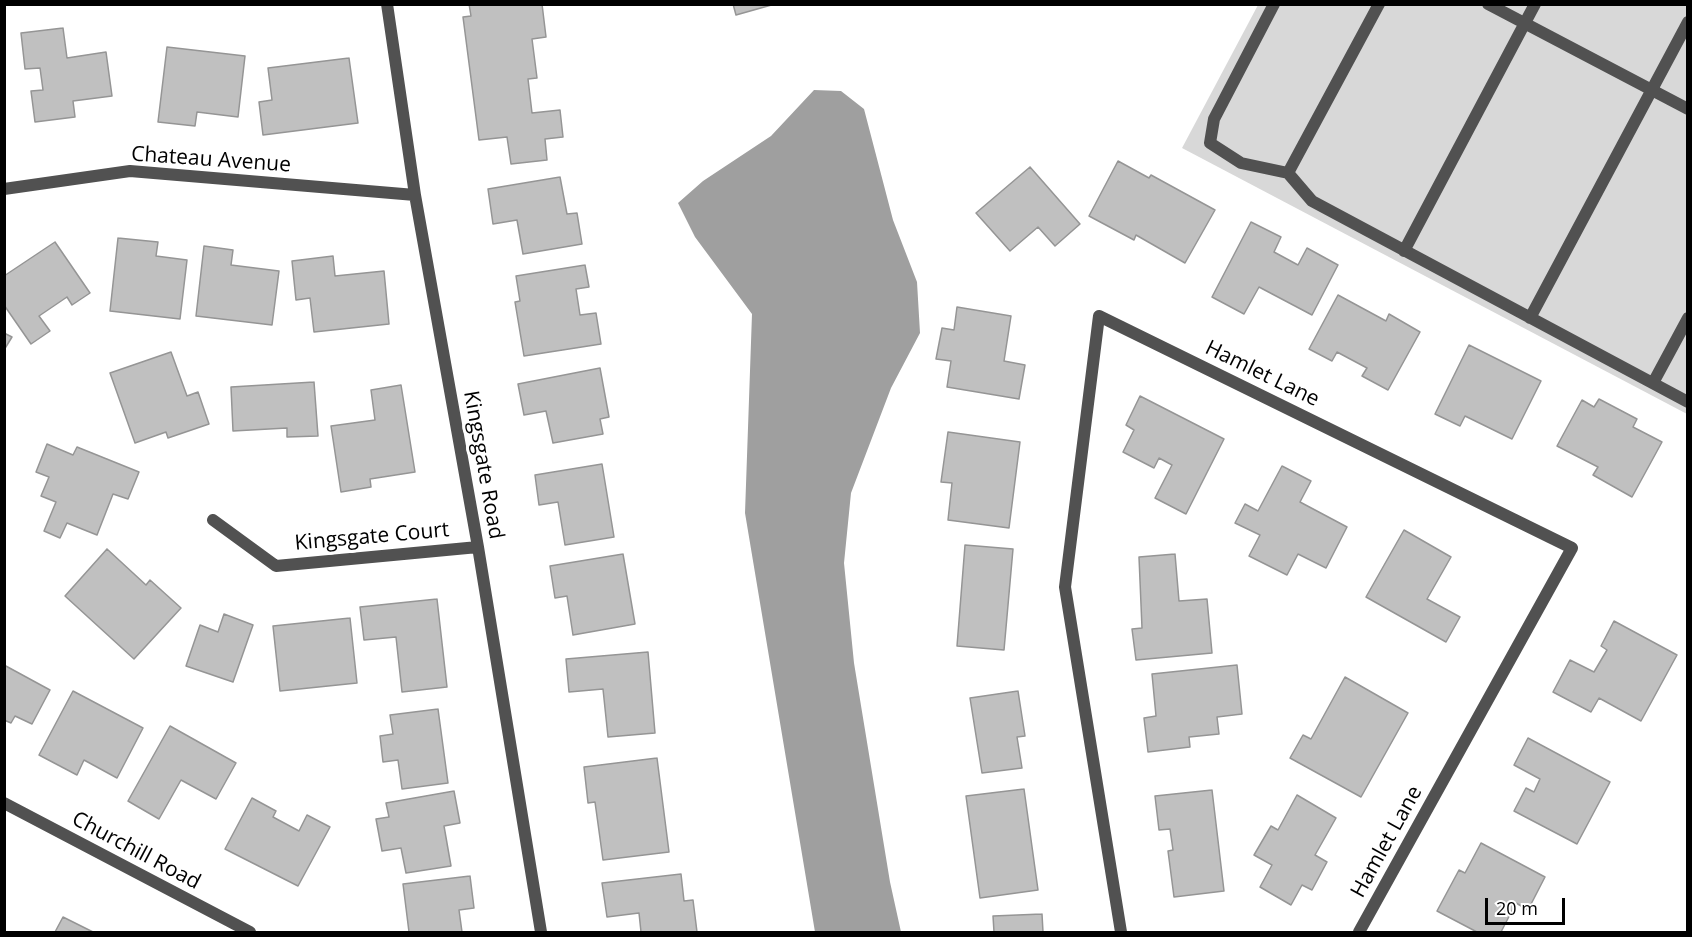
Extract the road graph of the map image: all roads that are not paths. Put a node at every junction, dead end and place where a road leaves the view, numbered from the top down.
1 (387, 4) edge
2 (1274, 4) edge
3 (1379, 4) edge
4 (1488, 4) edge
5 (1535, 4) edge
6 (1688, 22) edge
7 (1524, 23) junction
8 (1651, 90) junction
9 (1688, 109) edge
10 (1288, 173) junction
11 (4, 189) edge
12 (415, 195) junction
13 (1404, 251) junction
14 (1530, 318) junction
15 (1688, 318) edge
16 (1653, 383) junction
17 (1688, 402) edge
18 (213, 520) dead end
19 (478, 548) junction
20 (4, 803) edge
21 (250, 933) edge
22 (541, 933) edge
23 (1121, 933) edge
24 (1359, 933) edge

1 - 12 street, Kingsgate Road
2 - 10 street
3 - 10 street
4 - 7 street
5 - 7 street
6 - 8 street
7 - 8 street
7 - 13 street
8 - 9 street
8 - 14 street
10 - 13 street
11 - 12 street, Chateau Avenue
12 - 19 street, Kingsgate Road
13 - 14 street
14 - 16 street
15 - 16 street
16 - 17 street
18 - 19 street, Kingsgate Court
19 - 22 street, Kingsgate Road
20 - 21 street, Churchill Road
23 - 24 street, Hamlet Lane

